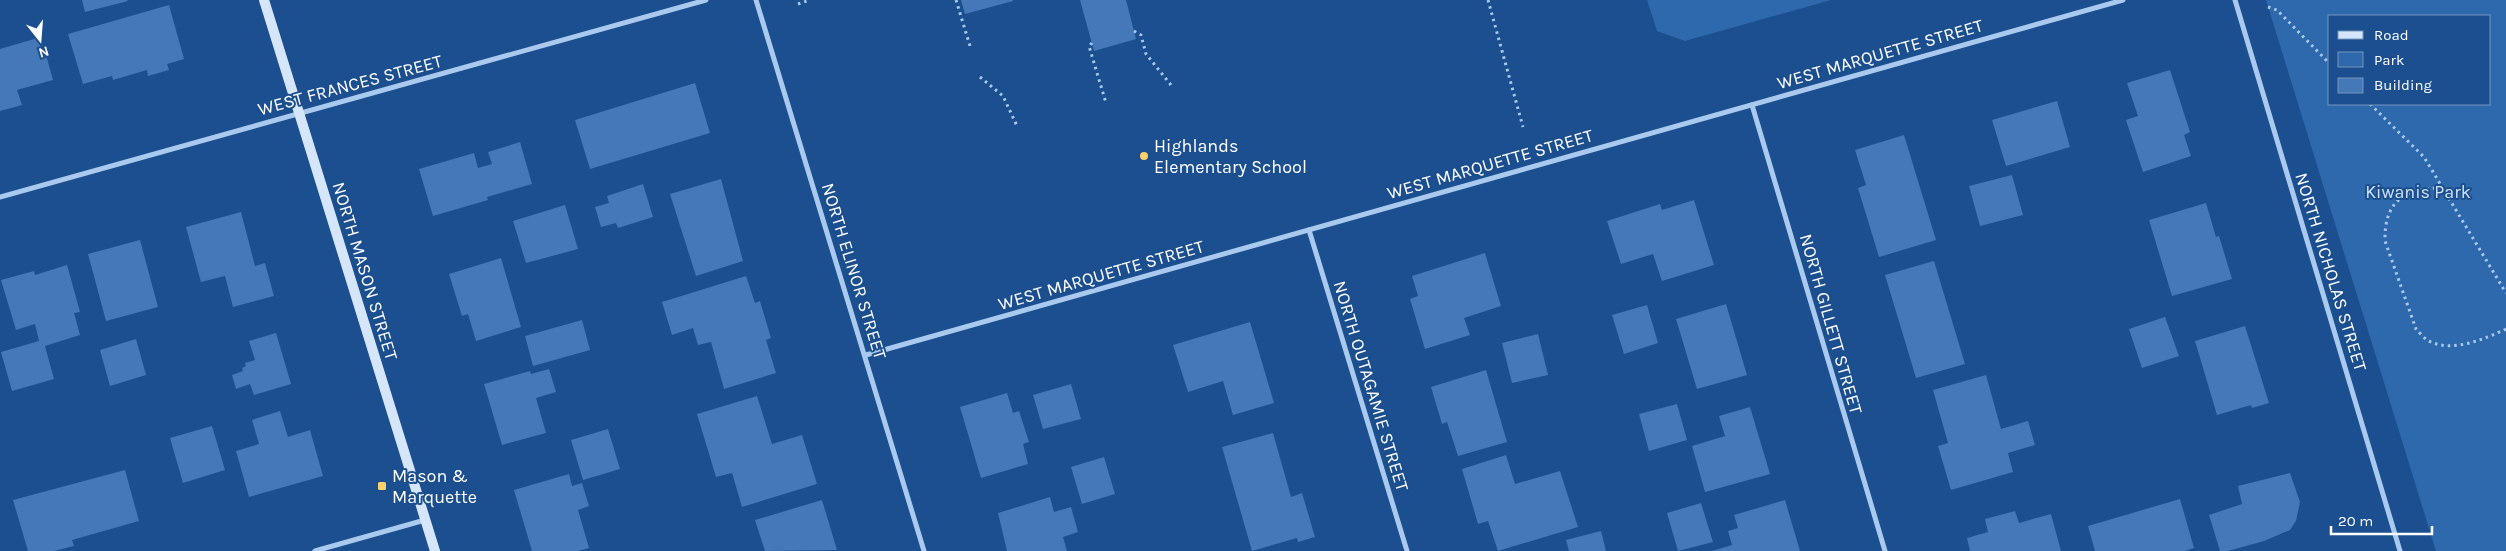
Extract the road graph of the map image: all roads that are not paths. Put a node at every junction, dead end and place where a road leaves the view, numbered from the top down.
1 (264, 0) edge
2 (706, 0) edge
3 (756, 0) edge
4 (2123, 0) edge
5 (2235, 0) edge
6 (1752, 105) junction
7 (300, 113) junction
8 (0, 197) edge
9 (1309, 230) junction
10 (866, 356) junction
11 (426, 520) junction
12 (315, 551) edge
13 (435, 551) edge
14 (924, 551) edge
15 (1407, 551) edge
16 (1885, 551) edge
17 (2400, 551) edge

1 - 7 main road, NORTH MASON STREET
2 - 7 street, WEST FRANCES STREET
3 - 10 street, NORTH ELINOR STREET
4 - 6 street, WEST MARQUETTE STREET
5 - 17 street, NORTH NICHOLAS STREET
6 - 9 street, WEST MARQUETTE STREET
6 - 16 street, NORTH GILLETT STREET
7 - 8 street, WEST FRANCES STREET
7 - 11 main road, NORTH MASON STREET
9 - 10 street, WEST MARQUETTE STREET
9 - 15 street, NORTH OUTAGAMIE STREET
10 - 14 street, NORTH ELINOR STREET
11 - 12 street
11 - 13 main road, NORTH MASON STREET

